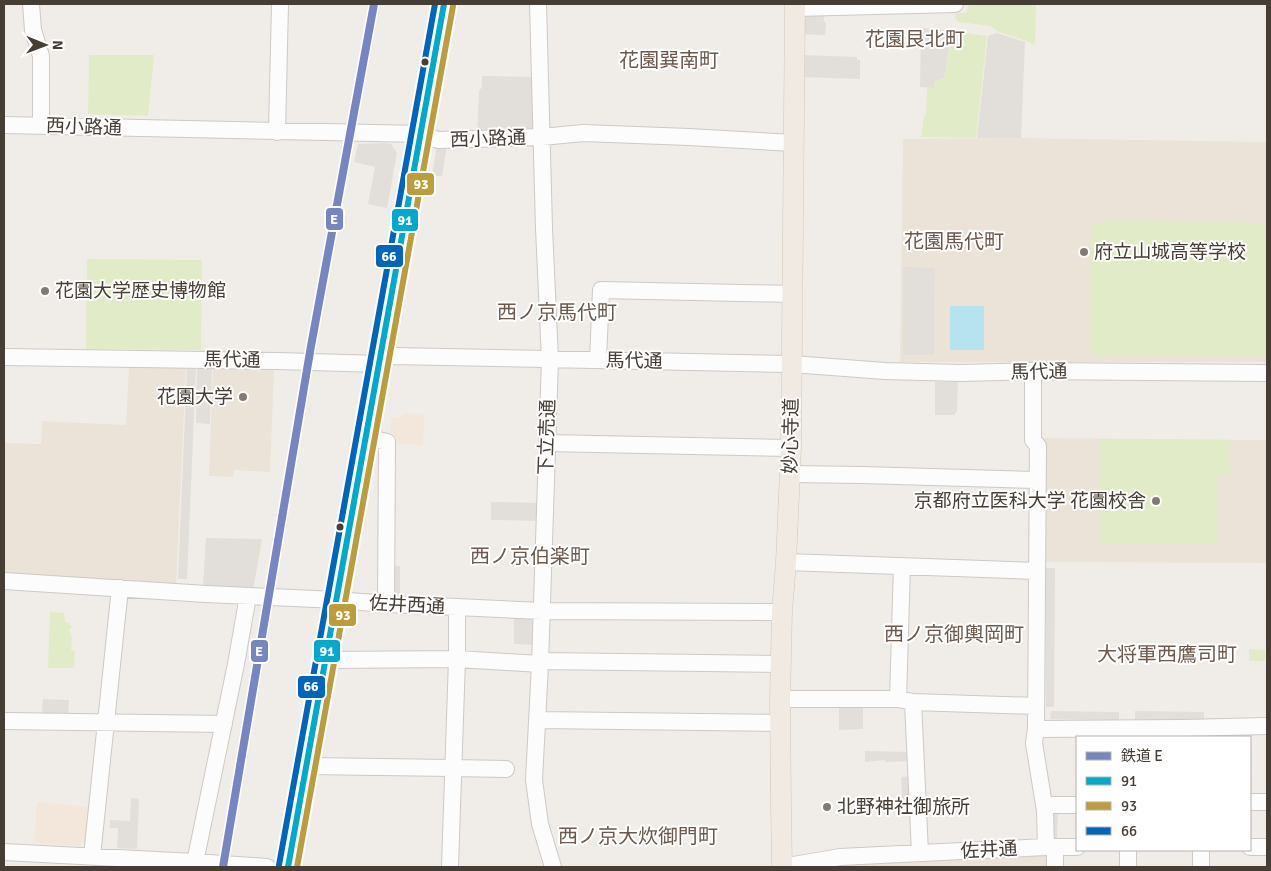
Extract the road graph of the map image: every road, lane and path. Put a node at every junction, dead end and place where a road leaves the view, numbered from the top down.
1 (31, 4) edge
2 (280, 4) edge
3 (444, 4) edge
4 (538, 4) edge
5 (956, 4) edge
6 (795, 6) edge
7 (4, 125) edge
8 (41, 125) junction
9 (277, 132) junction
10 (421, 134) junction
11 (542, 137) junction
12 (793, 143) junction
13 (792, 294) junction
14 (4, 358) edge
15 (550, 359) junction
16 (598, 360) junction
17 (380, 364) junction
18 (792, 364) junction
19 (1032, 371) junction
20 (1267, 373) edge
21 (365, 437) junction
22 (547, 443) junction
23 (791, 448) junction
24 (790, 474) junction
25 (1037, 480) junction
26 (786, 562) junction
27 (902, 566) junction
28 (1037, 571) junction
29 (4, 581) edge
30 (120, 588) junction
31 (248, 596) junction
32 (336, 600) junction
33 (386, 604) junction
34 (457, 607) junction
35 (542, 611) junction
36 (782, 612) junction
37 (457, 659) junction
38 (326, 660) junction
39 (540, 662) junction
40 (781, 664) junction
41 (780, 699) junction
42 (906, 701) junction
43 (1036, 706) junction
44 (538, 720) junction
45 (4, 721) edge
46 (106, 722) junction
47 (780, 723) junction
48 (224, 724) junction
49 (1267, 726) edge
50 (1036, 729) junction
51 (1183, 733) edge
52 (4, 734) edge
53 (307, 766) junction
54 (453, 768) junction
55 (506, 769) dead end
56 (1251, 802) edge
57 (1267, 802) edge
58 (1044, 805) junction
59 (1076, 805) edge
60 (1050, 847) junction
61 (1076, 847) edge
62 (1251, 847) edge
63 (1267, 847) edge
64 (1128, 851) edge
65 (1201, 851) edge
66 (4, 852) edge
67 (920, 853) junction
68 (92, 856) junction
69 (52, 861) edge
70 (194, 865) edge
71 (267, 867) edge
72 (288, 867) edge
73 (450, 867) edge
74 (553, 867) edge
75 (782, 867) edge
76 (1055, 867) edge
77 (1128, 867) edge
78 (1201, 867) edge

1 - 8 street
2 - 9 street
3 - 10 main road
4 - 11 street, 下立売通
5 - 6 street
6 - 12 main road, 妙心寺道
7 - 8 street, 西小路通
8 - 9 street, 西小路通
9 - 10 street, 西小路通
10 - 11 street, 西小路通
10 - 17 main road
11 - 12 street, 西小路通
11 - 15 street, 下立売通
12 - 13 main road, 妙心寺道
13 - 16 street
13 - 18 main road, 妙心寺道
14 - 17 street, 馬代通
15 - 16 street, 馬代通
15 - 17 street, 馬代通
15 - 22 street, 下立売通
16 - 18 street, 馬代通
17 - 21 main road
18 - 19 street, 馬代通
18 - 23 main road, 妙心寺道
19 - 20 street, 馬代通
19 - 25 street
21 - 32 main road
21 - 33 street
22 - 23 street
22 - 35 street, 下立売通
23 - 24 main road, 妙心寺道
24 - 25 street
24 - 26 main road, 妙心寺道
25 - 28 street
26 - 27 street
26 - 36 main road, 妙心寺道
27 - 28 street
27 - 42 street
28 - 43 street
29 - 30 street, 佐井西通
30 - 31 street, 佐井西通
30 - 46 street
31 - 32 street, 佐井西通
31 - 48 street
32 - 33 street, 佐井西通
32 - 38 main road
33 - 34 street, 佐井西通
34 - 35 street, 佐井西通
34 - 37 street
35 - 36 street, 佐井西通
35 - 39 street, 下立売通
36 - 40 main road, 妙心寺道
37 - 38 street
37 - 39 street
37 - 54 street
38 - 53 main road
39 - 40 street
39 - 44 street, 下立売通
40 - 41 main road, 妙心寺道
41 - 42 street
41 - 47 main road, 妙心寺道
42 - 43 street
42 - 67 street
43 - 50 street
44 - 47 street
44 - 74 street, 下立売通
45 - 46 street
45 - 52 street
46 - 48 street
46 - 68 street
47 - 75 main road, 妙心寺道
48 - 70 street
49 - 51 street
50 - 51 street
50 - 58 street
53 - 54 street
53 - 72 main road
54 - 55 street
54 - 73 street
56 - 57 street
58 - 59 street
58 - 60 street
60 - 61 street, 佐井通
60 - 67 street, 佐井通
60 - 76 street
62 - 63 street
64 - 77 street
65 - 78 street
66 - 69 street
67 - 75 street, 佐井通
68 - 69 street
68 - 70 street
70 - 71 street

